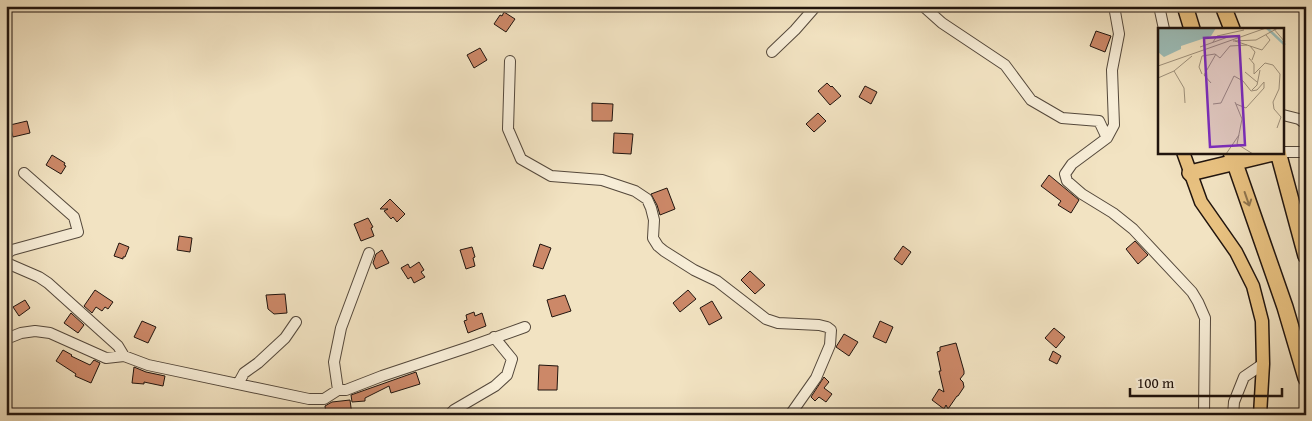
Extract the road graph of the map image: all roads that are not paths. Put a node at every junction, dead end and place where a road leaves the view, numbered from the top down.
1 (816, 6) edge
2 (923, 6) edge
3 (1114, 6) edge
4 (1159, 6) edge
5 (1185, 6) edge
6 (1223, 6) edge
7 (1164, 28) edge
8 (1192, 28) edge
9 (1232, 28) edge
10 (772, 52) dead end
11 (510, 61) dead end
12 (1284, 115) edge
13 (1306, 124) edge
14 (1107, 138) junction
15 (1284, 152) edge
16 (1306, 152) edge
17 (1184, 154) edge
18 (1262, 154) edge
19 (1278, 154) edge
20 (1233, 158) edge
21 (24, 173) dead end
22 (1190, 173) junction
23 (368, 252) dead end
24 (6, 254) edge
25 (1306, 256) edge
26 (6, 261) edge
27 (296, 322) dead end
28 (526, 327) dead end
29 (494, 337) junction
30 (6, 339) edge
31 (124, 356) junction
32 (1263, 364) junction
33 (1306, 378) edge
34 (238, 384) junction
35 (338, 390) junction
36 (448, 415) edge
37 (790, 415) edge
38 (1204, 415) edge
39 (1233, 415) edge
40 (1260, 415) edge

1 - 10 street
2 - 14 street
3 - 14 street
4 - 7 street
5 - 8 highway
6 - 9 highway
11 - 37 street
12 - 13 street
14 - 38 street
15 - 16 street
17 - 22 main road
18 - 20 highway
19 - 25 highway
20 - 22 highway
20 -> 33 highway
21 - 24 street
22 - 32 main road
23 - 35 street
26 - 31 street
27 - 34 street
28 - 29 street
29 - 35 street
29 - 36 street
30 - 31 street
31 - 34 street
32 - 39 street
32 - 40 main road
34 - 35 street

